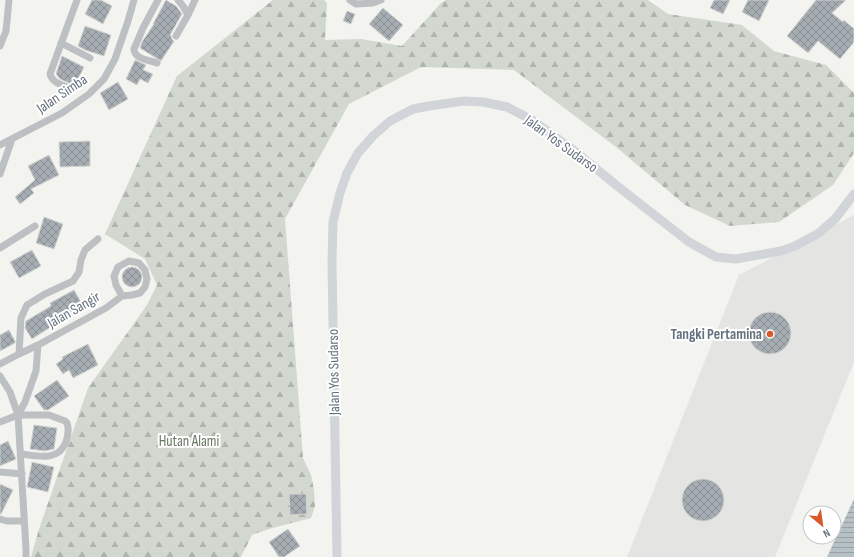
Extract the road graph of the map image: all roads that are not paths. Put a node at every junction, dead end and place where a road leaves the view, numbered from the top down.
1 (9, 0) edge
2 (77, 0) edge
3 (134, 0) edge
4 (158, 0) edge
5 (178, 0) edge
6 (195, 0) edge
7 (350, 0) edge
8 (381, 0) edge
9 (188, 16) junction
10 (176, 36) dead end
11 (61, 43) junction
12 (0, 46) edge
13 (90, 58) dead end
14 (157, 63) dead end
15 (69, 88) dead end
16 (12, 139) junction
17 (0, 145) edge
18 (0, 174) edge
19 (854, 194) edge
20 (35, 226) dead end
21 (98, 239) dead end
22 (0, 248) edge
23 (122, 296) junction
24 (38, 345) junction
25 (19, 354) junction
26 (0, 364) edge
27 (0, 376) edge
28 (18, 415) junction
29 (0, 422) edge
30 (21, 454) junction
31 (0, 472) edge
32 (22, 474) junction
33 (0, 519) edge
34 (24, 521) junction
35 (26, 557) edge
36 (337, 557) edge

1 - 12 street
2 - 11 street
3 - 16 street, Jalan Simba
4 - 14 street
5 - 9 street
6 - 9 street
7 - 8 street
9 - 10 street
11 - 13 street
11 - 15 street
16 - 17 street, Jalan Simba
16 - 18 street
19 - 36 main road, Jalan Yos Sudarso
20 - 22 street
21 - 25 street, Jalan Sangir
23 - 23 street, Jalan Sangir
23 - 24 street, Jalan Sangir
24 - 25 street, Jalan Sangir
24 - 28 street, Jalan Sangir
25 - 26 street, Jalan Sangir
27 - 28 street
28 - 29 street
28 - 30 street
28 - 30 street
30 - 32 street
31 - 32 street
32 - 34 street
33 - 34 street
34 - 35 street

